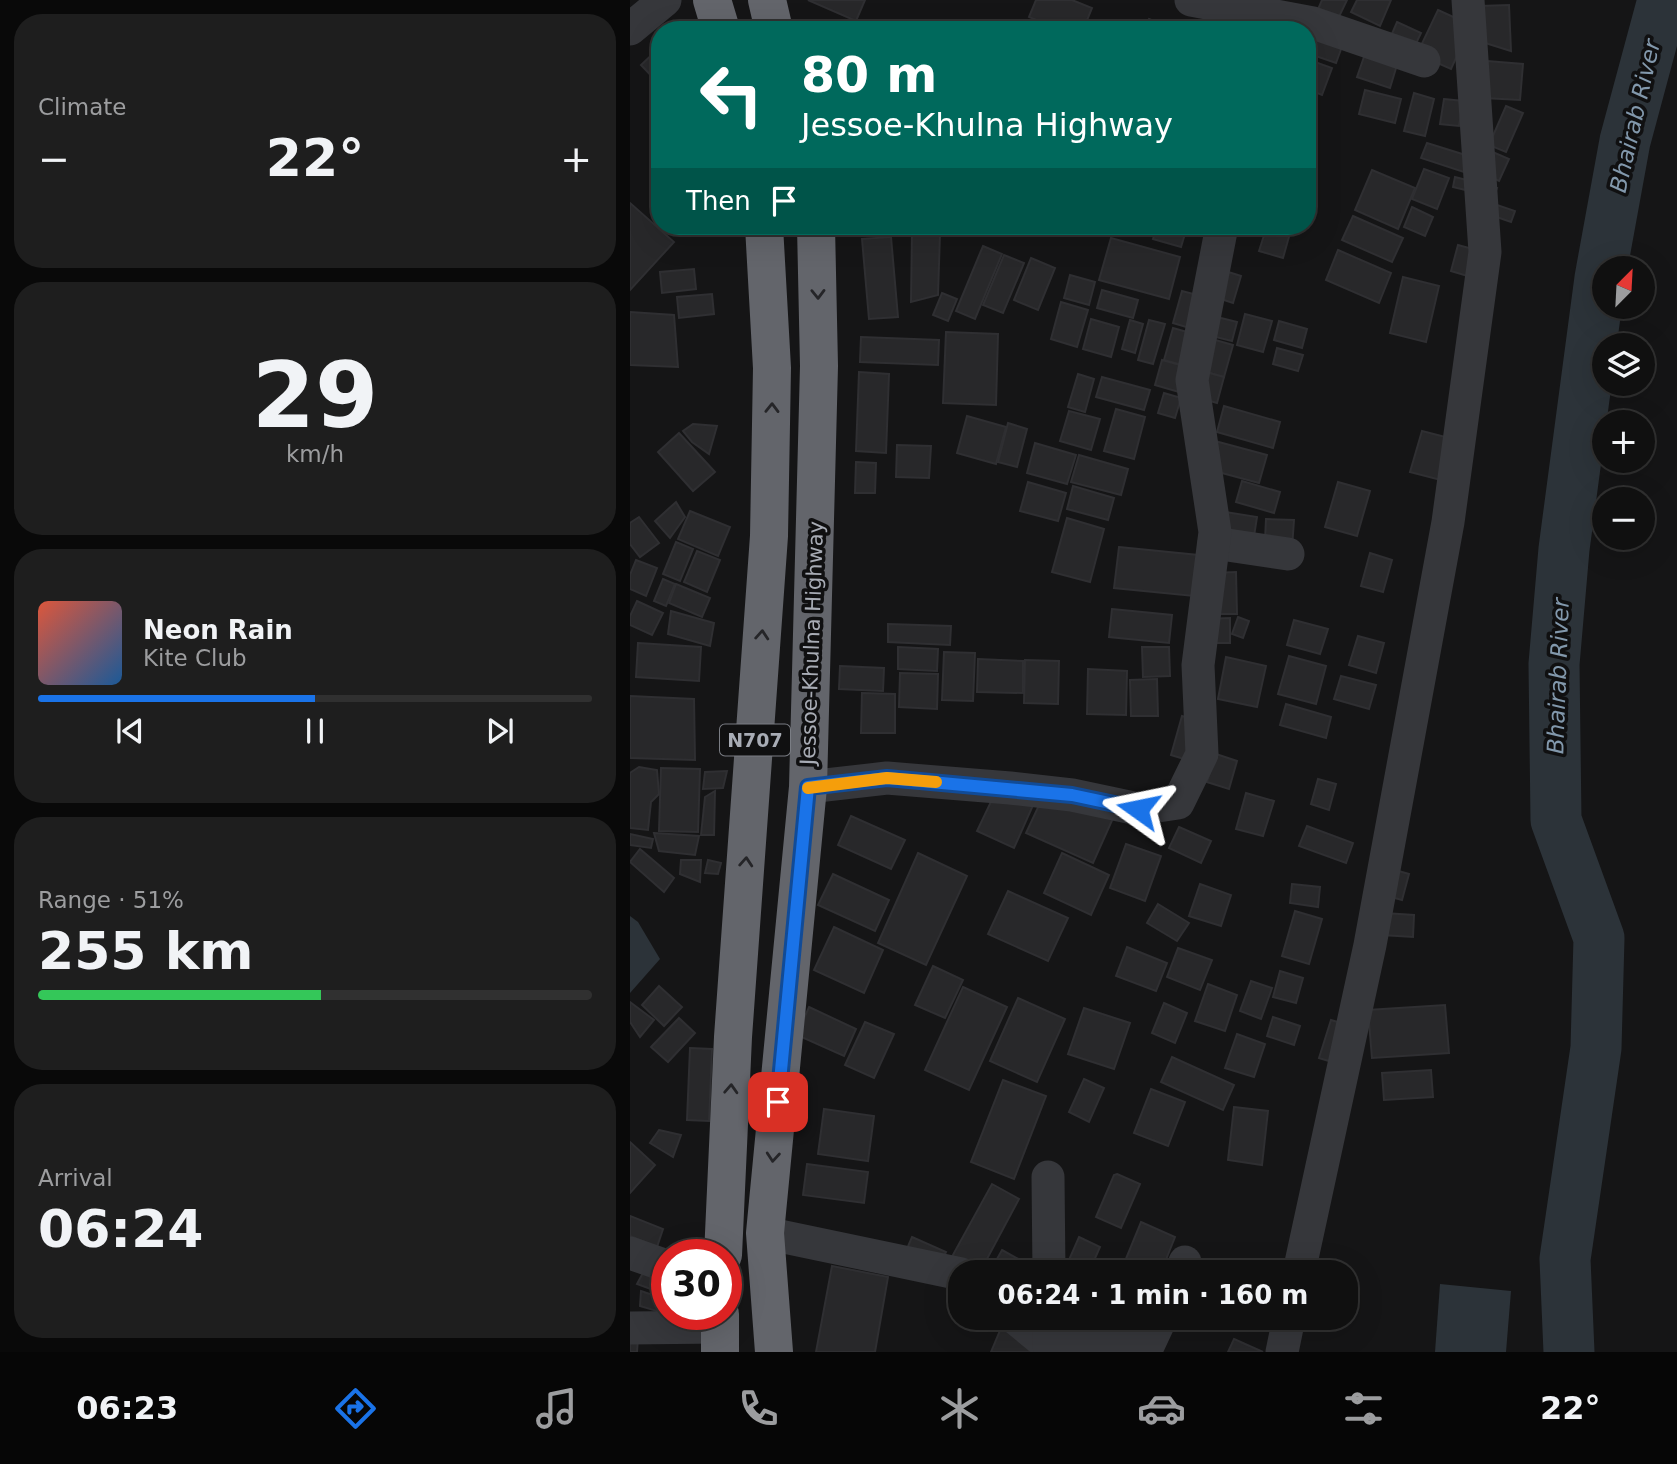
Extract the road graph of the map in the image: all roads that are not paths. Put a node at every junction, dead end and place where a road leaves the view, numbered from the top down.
1 (665, 0) edge
2 (712, 0) edge
3 (767, 0) edge
4 (1191, 0) edge
5 (1468, 0) edge
6 (718, 21) edge
7 (772, 21) edge
8 (1273, 21) edge
9 (1316, 24) edge
10 (630, 29) edge
11 (1423, 61) dead end
12 (765, 235) edge
13 (816, 235) edge
14 (1221, 235) edge
15 (1214, 543) junction
16 (1288, 554) dead end
17 (808, 787) junction
18 (1048, 1177) dead end
19 (765, 1233) junction
20 (724, 1239) edge
21 (630, 1253) edge
22 (651, 1260) edge
23 (1049, 1260) edge
24 (1302, 1260) edge
25 (948, 1271) edge
26 (630, 1328) edge
27 (1040, 1330) edge
28 (1155, 1330) edge
29 (1287, 1330) edge
30 (720, 1331) edge
31 (1058, 1339) edge
32 (774, 1352) edge
33 (1282, 1352) edge

1 - 10 street
2 - 6 highway
3 - 7 highway
4 - 8 street
5 - 24 street
9 - 11 street
20 -> 12 highway, N707
13 -> 17 highway, Jessoe-Khulna Highway / N707
14 - 15 street
15 - 16 street
15 - 17 street
17 -> 19 highway, Jessoe-Khulna Highway / N707
18 - 23 street
19 - 25 street
19 - 32 highway, Jessoe-Khulna Highway / N707
21 - 22 street
26 - 30 street
27 - 31 street
28 - 31 street
29 - 33 street

